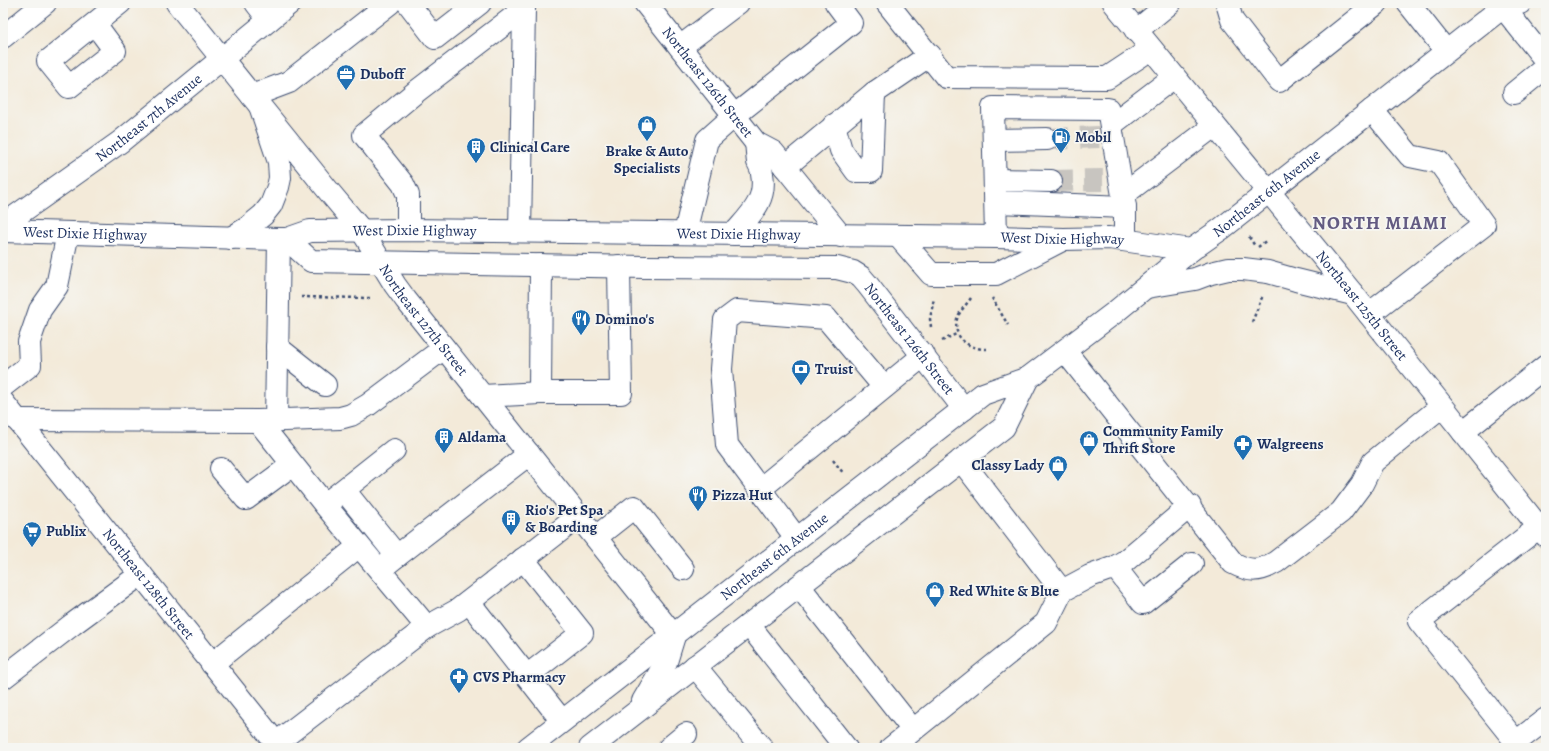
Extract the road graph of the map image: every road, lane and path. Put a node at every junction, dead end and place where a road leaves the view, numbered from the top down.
1 (45, 3) edge
2 (120, 3) edge
3 (177, 3) edge
4 (290, 3) edge
5 (390, 3) edge
6 (408, 3) edge
7 (480, 3) edge
8 (645, 3) edge
9 (738, 3) edge
10 (836, 3) edge
11 (887, 3) edge
12 (1114, 3) edge
13 (1170, 3) edge
14 (1227, 3) edge
15 (1377, 3) edge
16 (1408, 3) edge
17 (1509, 4) edge
18 (522, 6) edge
19 (262, 11) edge
20 (95, 24) dead end
21 (1136, 30) junction
22 (3, 37) edge
23 (680, 47) junction
24 (1151, 49) junction
25 (1446, 51) junction
26 (930, 55) junction
27 (221, 59) junction
28 (1546, 61) edge
29 (1546, 67) edge
30 (1174, 77) junction
31 (1514, 93) dead end
32 (874, 94) junction
33 (256, 101) junction
34 (1372, 110) junction
35 (734, 116) junction
36 (834, 125) junction
37 (1214, 126) junction
38 (1108, 133) junction
39 (1047, 139) tunnel mouth
40 (994, 140) junction
41 (756, 143) junction
42 (784, 167) junction
43 (995, 180) junction
44 (1051, 181) tunnel mouth
45 (1118, 191) junction
46 (1269, 191) junction
47 (995, 202) junction
48 (3, 225) edge
49 (408, 230) junction
50 (3, 231) edge
51 (362, 231) junction
52 (520, 231) junction
53 (68, 233) junction
54 (685, 233) junction
55 (734, 234) junction
56 (1248, 235) dead end
57 (841, 236) junction
58 (898, 236) junction
59 (996, 237) junction
60 (231, 238) junction
61 (283, 239) junction
62 (1064, 239) junction
63 (1125, 240) junction
64 (1256, 248) dead end
65 (1191, 250) junction
66 (381, 262) junction
67 (540, 264) junction
68 (619, 266) junction
69 (853, 272) joint
70 (1146, 287) junction
71 (975, 292) dead end
72 (1263, 293) dead end
73 (1353, 294) junction
74 (278, 297) junction
75 (991, 297) dead end
76 (371, 298) dead end
77 (1369, 314) junction
78 (1252, 322) dead end
79 (1008, 325) dead end
80 (958, 333) junction
81 (277, 347) junction
82 (444, 348) junction
83 (930, 349) junction
84 (988, 349) dead end
85 (1065, 351) junction
86 (1546, 366) edge
87 (1028, 378) junction
88 (325, 385) dead end
89 (3, 386) edge
90 (884, 388) junction
91 (540, 393) junction
92 (483, 396) junction
93 (3, 402) edge
94 (1442, 406) junction
95 (964, 409) junction
96 (17, 420) junction
97 (267, 421) junction
98 (1463, 432) junction
99 (394, 450) dead end
100 (529, 454) junction
101 (830, 456) dead end
102 (961, 460) junction
103 (292, 465) junction
104 (221, 470) dead end
105 (846, 477) dead end
106 (760, 489) junction
107 (344, 490) junction
108 (325, 505) junction
109 (1190, 506) junction
110 (579, 516) junction
111 (1542, 531) edge
112 (596, 537) junction
113 (797, 539) junction
114 (359, 546) junction
115 (398, 556) junction
116 (523, 559) junction
117 (1192, 564) dead end
118 (1115, 567) junction
119 (683, 569) dead end
120 (379, 570) junction
121 (141, 574) junction
122 (799, 586) junction
123 (1062, 591) junction
124 (468, 602) junction
125 (749, 625) junction
126 (427, 627) junction
127 (674, 636) junction
128 (212, 664) junction
129 (695, 666) junction
130 (527, 676) junction
131 (3, 678) edge
132 (638, 709) junction
133 (1546, 719) edge
134 (562, 721) junction
135 (913, 730) junction
136 (686, 734) dead end
137 (278, 746) edge
138 (528, 748) edge
139 (590, 748) edge
140 (669, 748) edge
141 (762, 748) edge
142 (846, 748) edge
143 (890, 748) edge

1 - 22 main road
2 - 20 main road
3 - 27 main road, Northeast 127th Street
4 - 19 main road, Northeast 7th Avenue
5 - 33 main road
6 - 7 main road
8 - 23 main road, Northeast 126th Street
9 - 23 main road
10 - 35 main road
11 - 26 main road
12 - 21 main road, Northeast 125th Street
13 - 21 main road
14 - 15 main road
16 - 25 main road
17 - 25 main road, Northeast 6th Avenue
17 - 28 main road
18 - 49 main road
18 - 52 main road
19 - 27 main road, Northeast 7th Avenue
21 - 24 main road, Northeast 125th Street
23 - 35 main road, Northeast 126th Street
24 - 26 main road
24 - 30 main road, Northeast 125th Street
25 - 34 main road, Northeast 6th Avenue
26 - 32 main road
27 - 33 main road, Northeast 127th Street
27 - 48 main road, Northeast 7th Avenue
29 - 31 main road
30 - 37 main road, Northeast 125th Street
30 - 38 main road
32 - 36 main road
32 - 36 main road
33 - 51 main road, Northeast 127th Street
33 - 60 main road
34 - 46 main road, Northeast 6th Avenue
34 - 77 main road
35 - 41 main road, Northeast 126th Street
35 - 54 main road
36 - 42 main road
37 - 45 main road
37 - 46 main road, Northeast 125th Street
38 - 40 main road
38 - 45 main road
39 - 40 main road
40 - 43 main road
41 - 42 main road, Northeast 126th Street
41 - 55 main road, Northeast 126th Street
42 - 57 main road, Northeast 126th Street
43 - 44 main road
43 - 47 main road
45 - 47 main road
45 - 63 main road
46 - 65 main road, Northeast 6th Avenue
46 - 73 main road, Northeast 125th Street
47 - 59 main road
49 - 51 main road, West Dixie Highway
49 - 52 main road, West Dixie Highway
50 - 53 main road, West Dixie Highway
51 - 61 main road, West Dixie Highway
51 - 66 main road, Northeast 127th Street
52 - 54 main road, West Dixie Highway
53 - 60 main road, West Dixie Highway
53 - 89 main road
54 - 55 main road, West Dixie Highway
55 - 57 main road, West Dixie Highway
56 - 64 path
57 - 58 main road, West Dixie Highway
58 - 59 main road, West Dixie Highway
58 - 62 main road
59 - 62 main road, West Dixie Highway
60 - 61 main road, West Dixie Highway
61 - 66 main road, West Dixie Highway
61 - 74 main road
62 - 63 main road, West Dixie Highway
63 - 65 main road, West Dixie Highway
65 - 70 main road, Northeast 6th Avenue
66 - 67 main road, West Dixie Highway
66 - 82 main road, Northeast 127th Street
67 - 68 main road, West Dixie Highway
67 - 91 main road
68 - 69 main road, West Dixie Highway
68 - 91 main road
69 - 83 main road, Northeast 126th Street
70 - 73 main road
70 - 85 main road, Northeast 6th Avenue
71 - 80 path
72 - 78 path
73 - 77 main road, Northeast 125th Street
74 - 76 path
74 - 81 main road
75 - 79 path
77 - 94 main road, Northeast 125th Street
80 - 83 path
80 - 84 path
81 - 88 main road
81 - 97 main road
82 - 92 main road, Northeast 127th Street
82 - 97 main road
83 - 90 main road
83 - 95 main road, Northeast 126th Street
85 - 87 main road, Northeast 6th Avenue
85 - 109 main road
86 - 98 main road
87 - 95 main road, Northeast 6th Avenue
87 - 102 main road, Northeast 6th Avenue
90 - 106 main road
90 - 106 main road
91 - 92 main road
92 - 100 main road, Northeast 127th Street
93 - 96 main road, Northeast 128th Street
94 - 98 main road, Northeast 125th Street
94 - 109 main road
95 - 113 main road, Northeast 6th Avenue
96 - 97 main road
96 - 121 main road, Northeast 128th Street
97 - 103 main road
98 - 111 main road, Northeast 125th Street
99 - 107 main road
100 - 110 main road, Northeast 127th Street
100 - 115 main road
101 - 105 path
102 - 122 main road, Northeast 6th Avenue
102 - 123 main road
103 - 104 main road
103 - 108 main road
106 - 113 main road
107 - 108 main road
107 - 115 main road
108 - 114 main road
109 - 118 main road
110 - 112 main road, Northeast 127th Street
110 - 116 main road
111 - 133 main road
112 - 119 main road
112 - 127 main road, Northeast 127th Street
113 - 127 main road, Northeast 6th Avenue
114 - 120 main road
114 - 128 main road
115 - 120 main road
116 - 124 main road
116 - 130 main road
117 - 118 main road
118 - 123 main road
120 - 126 main road
121 - 128 main road, Northeast 128th Street
121 - 131 main road
122 - 125 main road, Northeast 6th Avenue
122 - 135 main road
123 - 135 main road
124 - 126 main road
124 - 130 main road
125 - 129 main road, Northeast 6th Avenue
125 - 142 main road
126 - 137 main road
127 - 132 main road
127 - 134 main road, Northeast 6th Avenue
128 - 137 main road, Northeast 128th Street
129 - 132 main road, Northeast 6th Avenue
129 - 141 main road
130 - 134 main road
132 - 139 main road, Northeast 6th Avenue
134 - 138 main road, Northeast 6th Avenue
135 - 143 main road
136 - 140 main road

